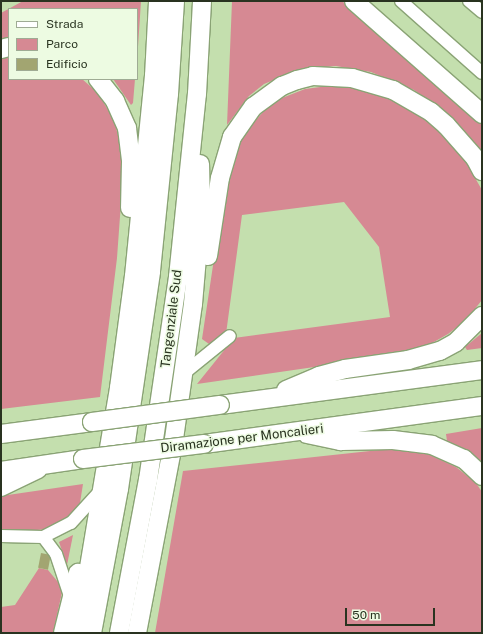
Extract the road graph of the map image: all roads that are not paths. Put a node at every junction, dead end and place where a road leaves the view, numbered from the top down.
1 (158, 1) edge
2 (175, 1) edge
3 (202, 1) edge
4 (354, 1) edge
5 (401, 1) edge
6 (469, 1) edge
7 (482, 12) edge
8 (482, 73) edge
9 (99, 80) edge
10 (197, 94) junction
11 (482, 114) edge
12 (482, 170) edge
13 (134, 276) junction
14 (193, 304) junction
15 (482, 316) edge
16 (230, 336) dead end
17 (482, 370) edge
18 (183, 374) junction
19 (264, 399) junction
20 (482, 406) edge
21 (1, 426) edge
22 (30, 430) junction
23 (300, 432) junction
24 (1, 434) edge
25 (45, 465) junction
26 (1, 471) edge
27 (482, 476) edge
28 (1, 487) edge
29 (102, 488) junction
30 (1, 536) edge
31 (94, 536) junction
32 (42, 537) junction
33 (147, 590) junction
34 (71, 596) junction
35 (63, 633) edge
36 (78, 633) edge
37 (92, 633) edge
38 (119, 633) edge
39 (137, 633) edge
40 (145, 633) edge

1 - 13 highway
2 - 37 highway, Tangenziale Sud
3 - 10 highway, Tangenziale Sud
4 - 11 highway
5 - 8 lane
6 - 7 lane
9 - 13 highway
10 - 14 highway
10 - 38 highway, Tangenziale Sud
12 - 14 highway
13 - 29 highway
14 - 18 highway
15 - 19 highway
16 - 18 lane
17 - 19 highway
18 - 33 highway
19 - 22 highway, bridge
20 - 23 highway, Diramazione per Moncalieri
21 - 22 highway
22 - 24 highway
23 - 25 highway, Diramazione per Moncalieri, bridge
23 - 27 highway
25 - 26 highway, Diramazione per Moncalieri
25 - 28 highway
29 - 31 highway
29 - 32 lane
30 - 32 lane
31 - 34 highway
31 - 36 highway
32 - 34 lane
33 - 39 highway
33 - 40 highway
34 - 35 highway

